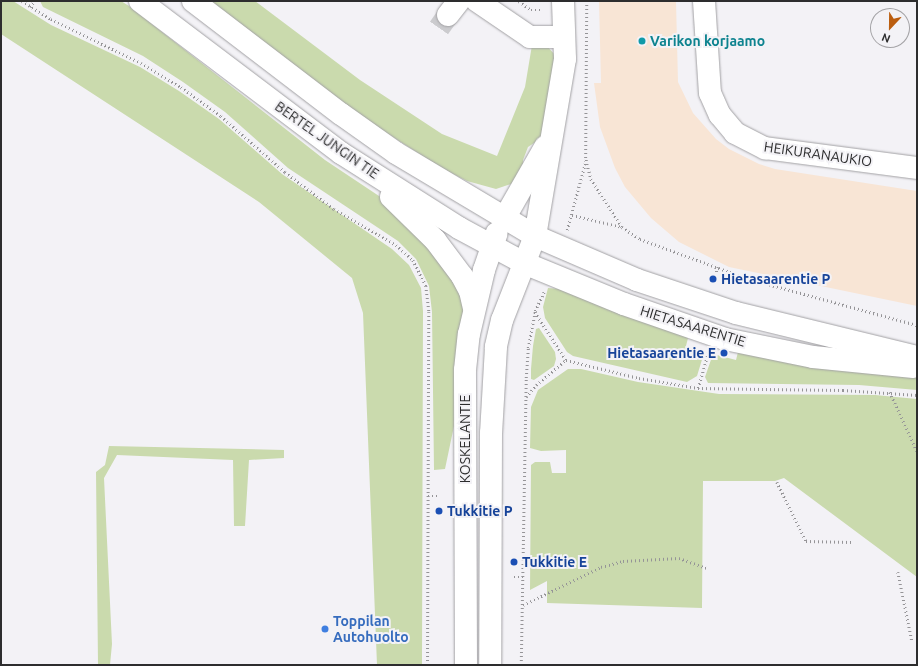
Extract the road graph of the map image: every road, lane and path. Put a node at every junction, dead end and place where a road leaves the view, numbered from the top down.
1 (22, 1) edge
2 (34, 1) edge
3 (140, 1) edge
4 (194, 1) edge
5 (477, 1) edge
6 (519, 1) edge
7 (563, 1) edge
8 (587, 1) edge
9 (704, 1) edge
10 (30, 7) junction
11 (543, 10) dead end
12 (564, 37) junction
13 (554, 126) junction
14 (341, 153) junction
15 (586, 160) junction
16 (917, 168) edge
17 (572, 215) junction
18 (504, 219) junction
19 (622, 227) junction
20 (535, 236) junction
21 (492, 246) junction
22 (561, 248) junction
23 (524, 263) junction
24 (718, 267) junction
25 (551, 276) junction
26 (713, 279) dead end
27 (475, 310) junction
28 (535, 311) junction
29 (917, 325) edge
30 (710, 349) dead end
31 (917, 357) edge
32 (566, 360) junction
33 (917, 367) edge
34 (698, 388) junction
35 (890, 392) junction
36 (917, 395) edge
37 (526, 398) junction
38 (917, 451) edge
39 (777, 482) dead end
40 (428, 496) junction
41 (439, 496) dead end
42 (851, 542) dead end
43 (706, 568) dead end
44 (898, 572) dead end
45 (514, 577) dead end
46 (524, 577) junction
47 (523, 605) junction
48 (912, 640) dead end
49 (428, 665) edge
50 (466, 665) edge
51 (490, 665) edge
52 (521, 665) edge

1 - 10 path
2 - 10 path
3 - 14 main road, BERTEL JUNGIN TIE
4 - 18 main road, BERTEL JUNGIN TIE
5 - 12 main road
6 - 11 path
7 - 12 main road
8 - 15 path
9 - 16 main road, HEIKURANAUKIO
10 - 40 path
12 - 13 main road
13 - 18 main road, KOSKELANTIE
13 - 20 main road, KOSKELANTIE
14 - 21 main road, BERTEL JUNGIN TIE
14 - 27 main road
15 - 17 path
15 - 19 path
17 - 19 path
17 - 22 path
18 - 20 main road, BERTEL JUNGIN TIE
18 - 21 main road, KOSKELANTIE
19 - 24 path
20 - 22 main road, HIETASAARENTIE
20 - 23 main road, KOSKELANTIE
21 - 23 main road, BERTEL JUNGIN TIE
21 - 27 main road, KOSKELANTIE
22 - 31 main road, HIETASAARENTIE
23 - 25 main road, HIETASAARENTIE
23 - 51 main road, KOSKELANTIE
24 - 26 path
24 - 29 path
25 - 28 path
25 - 33 main road, HIETASAARENTIE
27 - 50 main road, KOSKELANTIE
28 - 32 path
28 - 37 path
30 - 34 path
32 - 34 path
32 - 37 path
34 - 35 path
35 - 36 path
35 - 38 path
37 - 46 path
39 - 42 path
40 - 41 path
40 - 49 path
43 - 47 path
44 - 48 path
45 - 46 path
46 - 47 path
47 - 52 path

